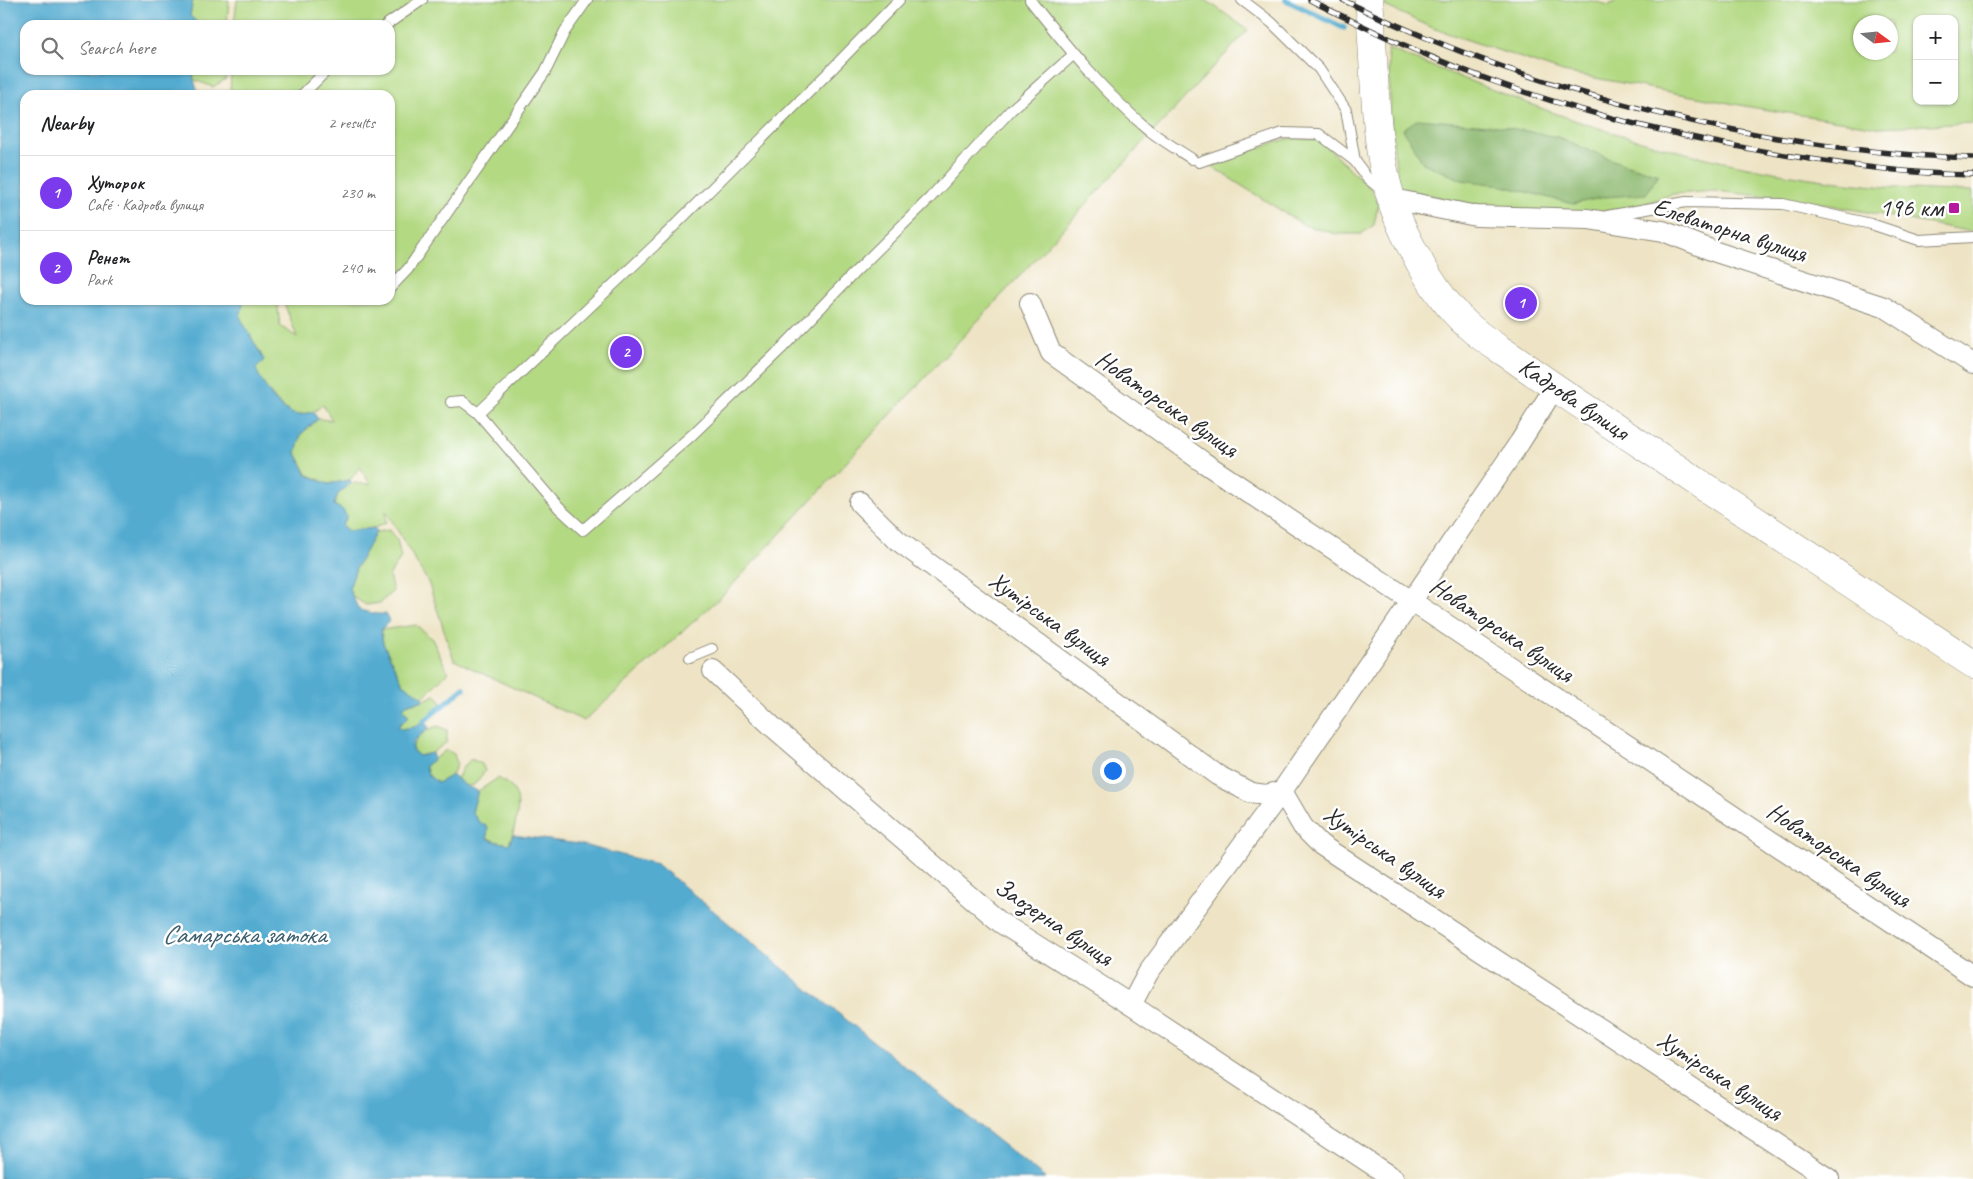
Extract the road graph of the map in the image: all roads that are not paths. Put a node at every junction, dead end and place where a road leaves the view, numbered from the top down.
1 (422, 0) edge
2 (587, 0) edge
3 (899, 0) edge
4 (1030, 0) edge
5 (1242, 0) edge
6 (1369, 0) edge
7 (393, 20) edge
8 (1073, 55) junction
9 (322, 75) edge
10 (307, 90) edge
11 (1356, 161) junction
12 (1392, 199) junction
13 (1588, 219) junction
14 (1973, 238) edge
15 (395, 283) edge
16 (1030, 303) dead end
17 (1973, 364) edge
18 (1554, 387) junction
19 (451, 402) dead end
20 (478, 413) junction
21 (860, 503) dead end
22 (1412, 602) junction
23 (712, 649) dead end
24 (690, 658) dead end
25 (1973, 664) edge
26 (713, 671) dead end
27 (1282, 791) junction
28 (1973, 976) edge
29 (1130, 1005) junction
30 (1394, 1179) edge
31 (1829, 1179) edge

1 - 7 lane
2 - 15 lane
3 - 20 lane
4 - 8 lane
5 - 11 lane
6 - 12 street, Кадрова вулиця
8 - 11 lane
8 - 20 lane
9 - 10 lane
11 - 12 lane
12 - 13 street, Елеваторна вулиця
12 - 18 street, Кадрова вулиця
13 - 14 lane
13 - 17 street, Елеваторна вулиця
16 - 22 street, Новаторська вулиця
18 - 22 street
18 - 25 street, Кадрова вулиця
19 - 20 lane
21 - 27 street, Хутірська вулиця
22 - 27 street
22 - 28 street, Новаторська вулиця
23 - 24 lane
26 - 29 street, Заозерна вулиця
27 - 29 street
27 - 31 street, Хутірська вулиця
29 - 30 street, Заозерна вулиця

